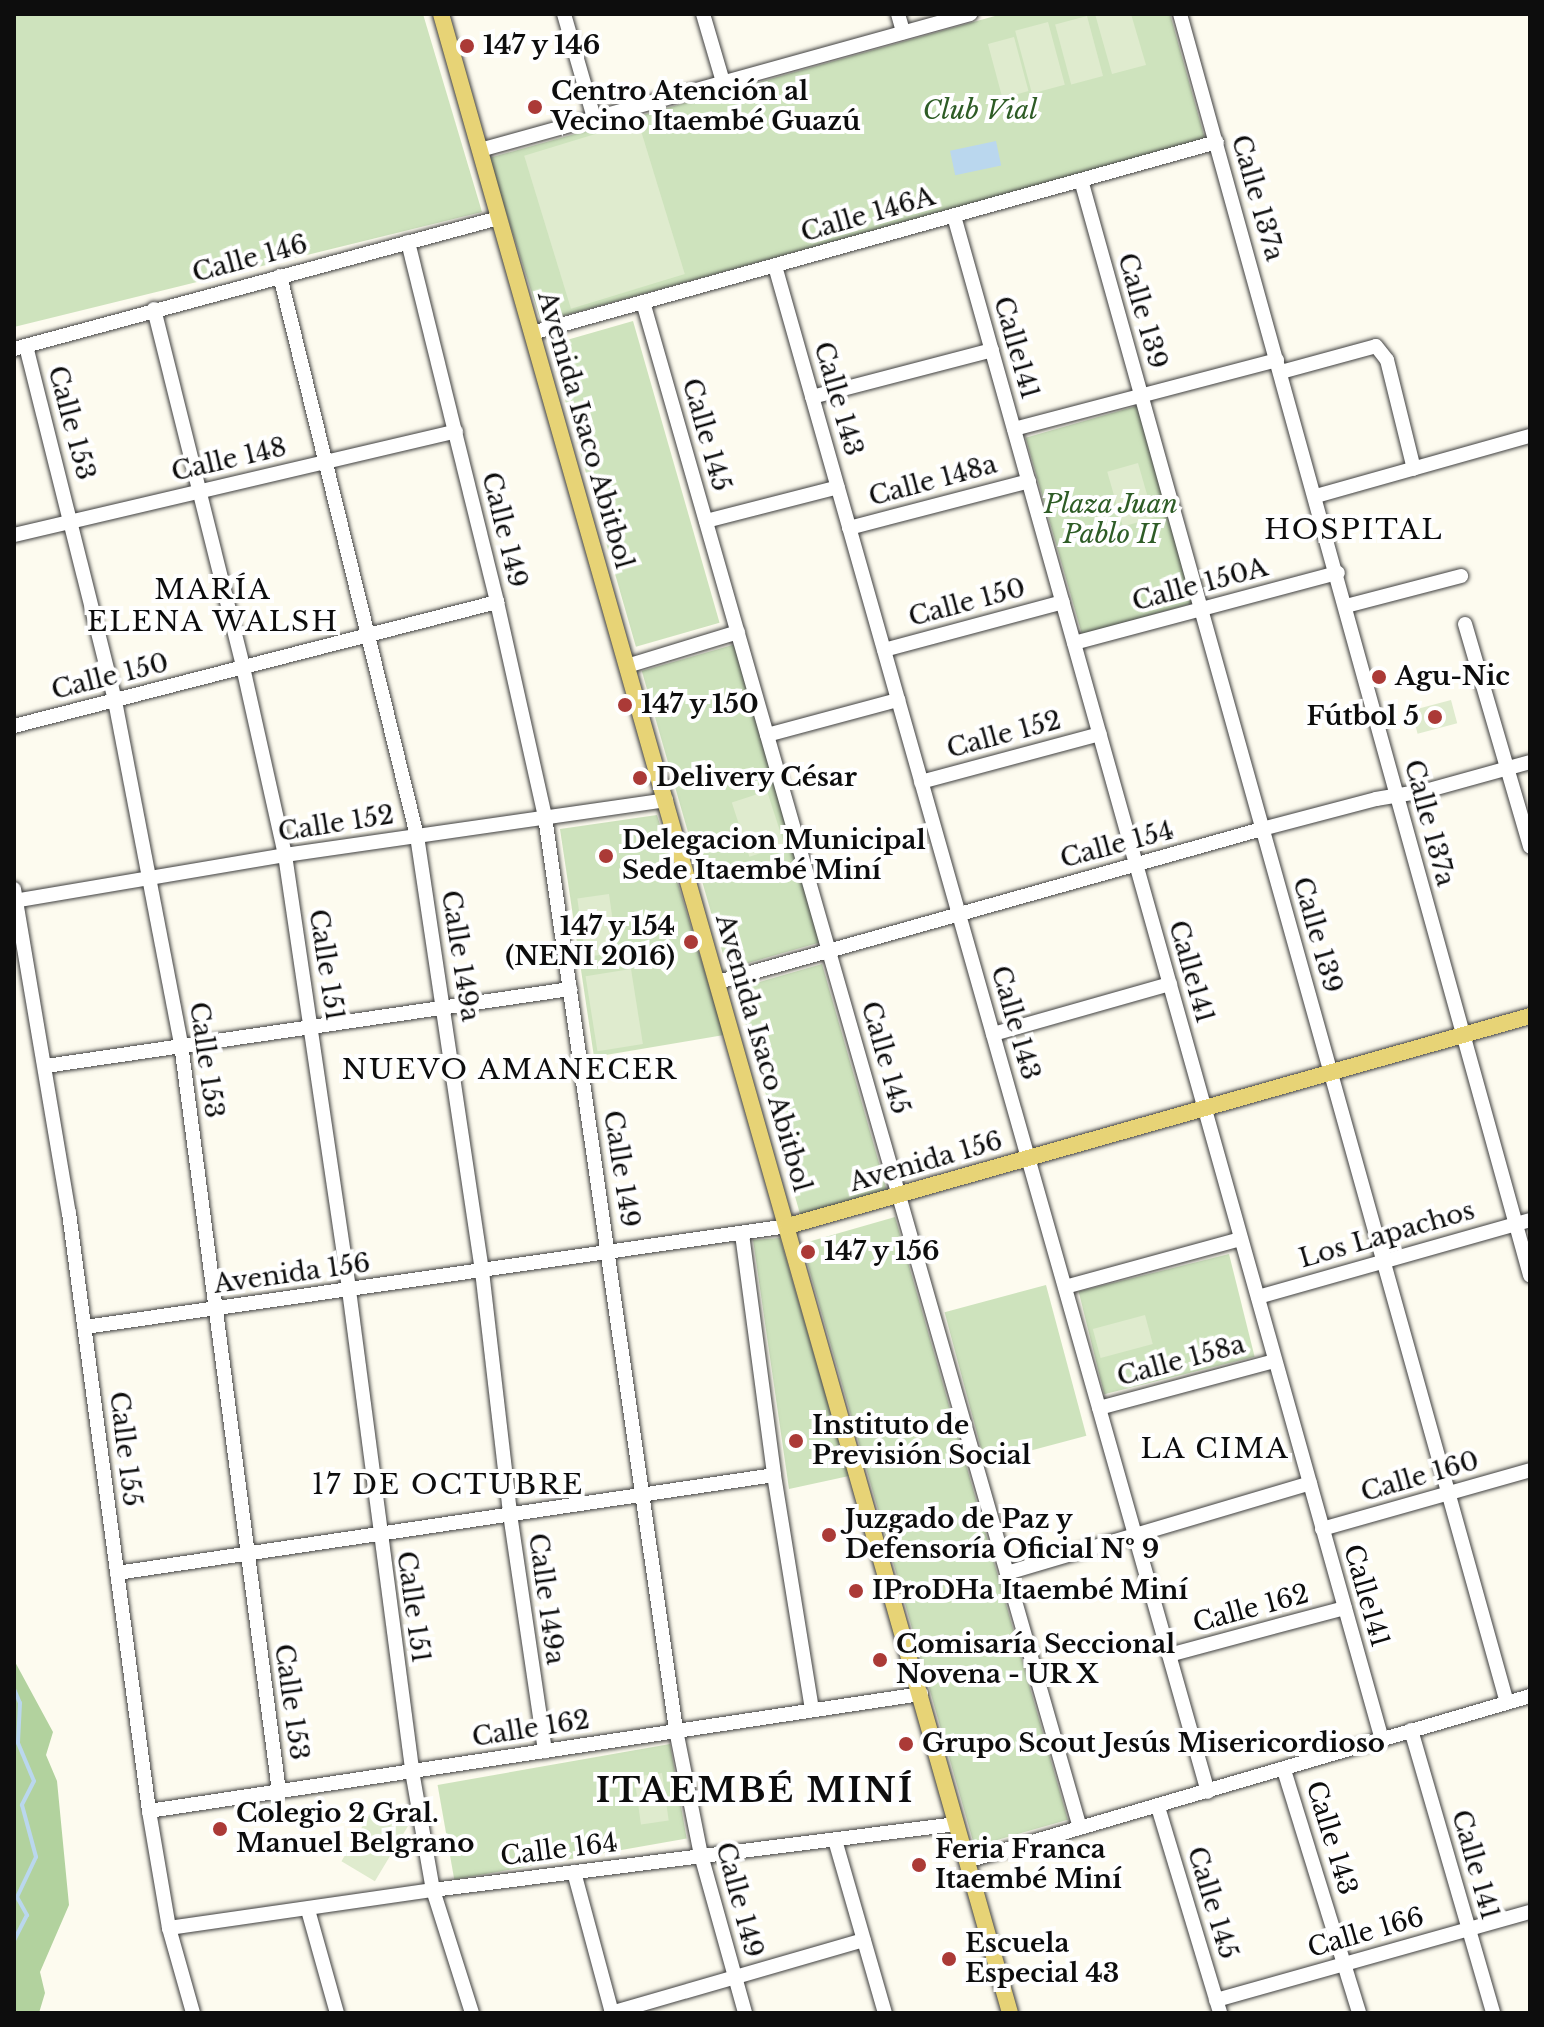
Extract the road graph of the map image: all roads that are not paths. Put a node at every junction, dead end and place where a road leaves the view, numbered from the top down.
1 (441, 14) edge
2 (564, 14) edge
3 (703, 14) edge
4 (898, 14) edge
5 (970, 14) edge
6 (1180, 14) edge
7 (903, 32) junction
8 (723, 82) junction
9 (594, 118) junction
10 (1217, 142) junction
11 (480, 150) junction
12 (1081, 180) junction
13 (954, 216) junction
14 (499, 218) junction
15 (408, 242) junction
16 (775, 266) junction
17 (280, 276) junction
18 (643, 302) junction
19 (154, 309) junction
20 (532, 333) junction
21 (20, 347) edge
22 (992, 350) junction
23 (1279, 366) junction
24 (1141, 396) junction
25 (812, 397) junction
26 (1014, 429) junction
27 (456, 431) junction
28 (1530, 436) edge
29 (327, 462) junction
30 (1414, 469) junction
31 (1029, 481) junction
32 (838, 487) junction
33 (200, 492) junction
34 (1316, 496) junction
35 (706, 521) junction
36 (73, 522) junction
37 (849, 528) junction
38 (14, 535) edge
39 (1338, 573) junction
40 (1461, 576) dead end
41 (497, 602) junction
42 (1063, 602) junction
43 (1346, 606) junction
44 (1201, 610) junction
45 (1465, 624) dead end
46 (738, 632) junction
47 (370, 635) junction
48 (1074, 643) junction
49 (884, 650) junction
50 (627, 666) junction
51 (243, 667) junction
52 (898, 700) junction
53 (115, 701) junction
54 (14, 726) edge
55 (1100, 734) junction
56 (767, 735) junction
57 (1530, 762) edge
58 (1507, 768) junction
59 (921, 782) junction
60 (1396, 796) junction
61 (666, 800) junction
62 (545, 817) junction
63 (1262, 829) junction
64 (417, 836) junction
65 (1530, 847) edge
66 (285, 855) junction
67 (1136, 865) junction
68 (152, 878) junction
69 (15, 897) edge
70 (958, 913) junction
71 (829, 951) junction
72 (718, 982) junction
73 (1170, 984) junction
74 (570, 989) junction
75 (445, 1007) junction
76 (1530, 1016) edge
77 (311, 1027) junction
78 (993, 1034) junction
79 (1463, 1035) junction
80 (181, 1044) junction
81 (46, 1066) junction
82 (1331, 1072) junction
83 (1204, 1108) junction
84 (1028, 1158) junction
85 (899, 1195) junction
86 (1523, 1222) edge
87 (788, 1226) junction
88 (742, 1234) junction
89 (1241, 1239) junction
90 (610, 1254) junction
91 (1384, 1261) junction
92 (482, 1271) junction
93 (1530, 1275) edge
94 (1065, 1287) junction
95 (349, 1290) junction
96 (1258, 1297) junction
97 (216, 1309) junction
98 (85, 1327) junction
99 (1275, 1361) junction
100 (1099, 1408) junction
101 (1530, 1470) edge
102 (774, 1475) junction
103 (1310, 1483) junction
104 (1449, 1493) junction
105 (643, 1496) junction
106 (510, 1514) junction
107 (1322, 1529) junction
108 (379, 1534) junction
109 (1135, 1534) junction
110 (247, 1554) junction
111 (117, 1573) junction
112 (1007, 1573) junction
113 (1345, 1608) junction
114 (1169, 1655) junction
115 (921, 1694) junction
116 (1530, 1696) edge
117 (1507, 1703) junction
118 (812, 1710) junction
119 (676, 1730) junction
120 (1411, 1730) junction
121 (1382, 1740) junction
122 (545, 1751) junction
123 (1284, 1770) junction
124 (412, 1771) junction
125 (279, 1791) junction
126 (1208, 1792) junction
127 (1158, 1807) junction
128 (149, 1811) junction
129 (956, 1824) junction
130 (1080, 1828) junction
131 (835, 1840) junction
132 (701, 1855) junction
133 (967, 1861) junction
134 (574, 1872) junction
135 (433, 1890) junction
136 (308, 1910) junction
137 (1530, 1912) edge
138 (169, 1928) junction
139 (1469, 1928) junction
140 (864, 1940) junction
141 (1345, 1964) junction
142 (734, 1976) junction
143 (1218, 2007) edge
144 (193, 2013) edge
145 (337, 2013) edge
146 (472, 2013) edge
147 (612, 2013) edge
148 (745, 2013) edge
149 (885, 2013) edge
150 (1010, 2013) edge
151 (1359, 2013) edge
152 (1493, 2013) edge

1 - 11 main road, Avenida Isaco Abitbol
2 - 9 street
3 - 8 street
4 - 7 street
5 - 7 street
6 - 10 street, Calle 137a
7 - 8 street
8 - 9 street
9 - 11 street
10 - 12 street, Calle 146A
10 - 23 street, Calle 137a
11 - 14 main road, Avenida Isaco Abitbol
12 - 13 street, Calle 146A
12 - 24 street, Calle 139
13 - 16 street, Calle 146A
13 - 22 street, Calle141
14 - 15 street, Calle 146
14 - 20 main road, Avenida Isaco Abitbol
15 - 17 street, Calle 146
15 - 27 street, Calle 149
16 - 18 street, Calle 146A
16 - 25 street, Calle 143
17 - 19 street, Calle 146
17 - 29 street, Calle 149a
18 - 20 street, Calle 146A
18 - 35 street, Calle 145
19 - 21 street, Calle 146
19 - 33 street, Calle 151
20 - 50 main road, Avenida Isaco Abitbol
21 - 36 street, Calle 153
22 - 25 street
22 - 26 street, Calle141
23 - 24 street
23 - 30 street
23 - 34 street, Calle 137a
24 - 26 street
24 - 44 street, Calle 139
25 - 32 street, Calle 143
26 - 31 street, Calle141
27 - 29 street, Calle 148
27 - 41 street, Calle 149
28 - 30 street
29 - 33 street, Calle 148
29 - 47 street, Calle 149a
30 - 34 street
31 - 37 street, Calle 148a
31 - 42 street, Calle141
32 - 35 street, Calle 148a
32 - 37 street, Calle 143
33 - 36 street, Calle 148
33 - 51 street, Calle 151
34 - 39 street, Calle 137a
35 - 46 street, Calle 145
36 - 38 street, Calle 148
36 - 53 street, Calle 153
37 - 49 street, Calle 143
39 - 43 street, Calle 137a
39 - 44 street, Calle 150A
40 - 43 street
41 - 47 street, Calle 150
41 - 62 street, Calle 149
42 - 48 street, Calle141
42 - 49 street, Calle 150
43 - 60 street, Calle 137a
44 - 48 street, Calle 150A
44 - 63 street, Calle 139
45 - 58 street
46 - 50 street
46 - 56 street, Calle 145
47 - 51 street, Calle 150
47 - 64 street, Calle 149a
48 - 55 street, Calle141
49 - 52 street, Calle 143
50 - 61 main road, Avenida Isaco Abitbol
51 - 53 street, Calle 150
51 - 66 street, Calle 151
52 - 56 street
52 - 59 street, Calle 143
53 - 54 street, Calle 150
53 - 68 street, Calle 153
55 - 59 street, Calle 152
55 - 67 street, Calle141
56 - 71 street, Calle 145
57 - 58 street, Calle 154
58 - 60 street, Calle 154
58 - 65 street
59 - 70 street, Calle 143
60 - 63 street, Calle 154
60 - 79 street, Calle 137a
61 - 62 street, Calle 152
61 - 72 main road, Avenida Isaco Abitbol
62 - 64 street, Calle 152
62 - 74 street, Calle 149
63 - 67 street, Calle 154
63 - 82 street, Calle 139
64 - 66 street, Calle 152
64 - 75 street, Calle 149a
66 - 68 street, Calle 152
66 - 77 street, Calle 151
67 - 70 street, Calle 154
67 - 73 street, Calle141
68 - 69 street, Calle 152
68 - 80 street, Calle 153
69 - 81 street, Calle 155
70 - 71 street, Calle 154
70 - 78 street, Calle 143
71 - 72 street, Calle 154
71 - 85 street, Calle 145
72 - 87 main road, Avenida Isaco Abitbol
73 - 78 street
73 - 83 street, Calle141
74 - 75 street
74 - 90 street, Calle 149
75 - 77 street
75 - 92 street, Calle 149a
76 - 79 main road, Avenida 156
77 - 80 street
77 - 95 street, Calle 151
78 - 84 street, Calle 143
79 - 82 main road, Avenida 156
79 - 86 street, Calle 137a
80 - 81 street
80 - 97 street, Calle 153
81 - 98 street, Calle 155
82 - 83 main road, Avenida 156
82 - 91 street, Calle 139
83 - 84 main road, Avenida 156
83 - 89 street, Calle141
84 - 85 main road, Avenida 156
84 - 94 street, Calle 143
85 - 87 main road, Avenida 156
85 - 112 street, Calle 145
86 - 91 street, Los Lapachos
86 - 93 street, Calle 137a
87 - 88 street, Avenida 156
87 - 115 main road, Avenida Isaco Abitbol
88 - 90 street, Avenida 156
88 - 102 street
89 - 94 street
89 - 96 street, Calle141
90 - 92 street, Avenida 156
90 - 105 street, Calle 149
91 - 96 street, Los Lapachos
91 - 104 street, Calle 139
92 - 95 street, Avenida 156
92 - 106 street, Calle 149a
94 - 100 street, Calle 143
95 - 97 street, Avenida 156
95 - 108 street, Calle 151
96 - 99 street, Calle141
97 - 98 street, Avenida 156
97 - 110 street, Calle 153
98 - 111 street, Calle 155
99 - 100 street, Calle 158a
99 - 103 street, Calle141
100 - 109 street, Calle 143
101 - 104 street, Calle 160
102 - 105 street
102 - 118 street
103 - 107 street, Calle141
103 - 109 street
104 - 107 street, Calle 160
104 - 117 street, Calle 139
105 - 106 street
105 - 119 street, Calle 149
106 - 108 street
106 - 122 street, Calle 149a
107 - 113 street, Calle141
108 - 110 street
108 - 124 street, Calle 151
109 - 112 street
109 - 114 street, Calle 143
110 - 111 street
110 - 125 street, Calle 153
111 - 128 street, Calle 155
112 - 130 street, Calle 145
113 - 114 street, Calle 162
113 - 121 street, Calle141
114 - 126 street, Calle 143
115 - 118 street, Calle 162
115 - 129 main road, Avenida Isaco Abitbol
116 - 117 street
117 - 120 street
118 - 119 street, Calle 162
119 - 122 street, Calle 162
119 - 132 street, Calle 149
120 - 121 street
120 - 139 street, Calle 141
121 - 123 street
122 - 124 street, Calle 162
123 - 126 street
123 - 141 street, Calle 143
124 - 125 street, Calle 162
124 - 135 street, Calle 151
125 - 128 street, Calle 162
126 - 127 street
127 - 130 street
127 - 143 street, Calle 145
128 - 138 street, Calle 155
129 - 131 street, Calle 164
129 - 133 main road, Avenida Isaco Abitbol
130 - 133 street
131 - 132 street, Calle 164
131 - 140 street
132 - 134 street, Calle 164
132 - 142 street, Calle 149
133 - 150 main road, Avenida Isaco Abitbol
134 - 135 street, Calle 164
134 - 147 street
135 - 136 street, Calle 164
135 - 146 street, Calle 151
136 - 138 street, Calle 164
136 - 145 street
137 - 139 street, Calle 166
138 - 144 street, Calle 155
139 - 141 street, Calle 166
139 - 152 street, Calle 141
140 - 142 street
140 - 149 street
141 - 143 street, Calle 166
141 - 151 street, Calle 143
142 - 147 street
142 - 148 street, Calle 149

